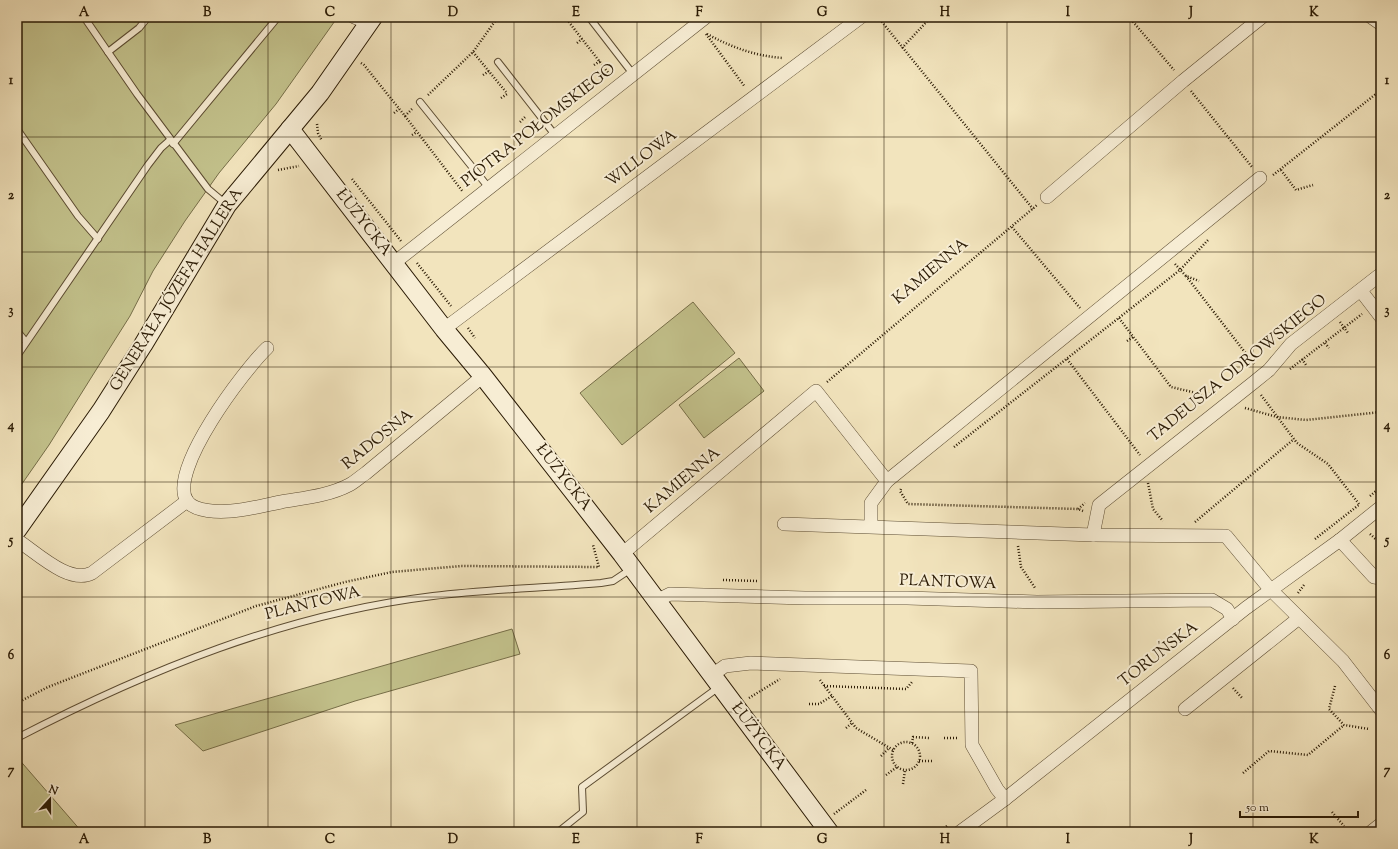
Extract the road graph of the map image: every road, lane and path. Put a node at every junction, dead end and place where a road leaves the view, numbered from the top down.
1 (84, 17) edge
2 (148, 17) edge
3 (278, 17) edge
4 (498, 17) edge
5 (565, 17) edge
6 (589, 17) edge
7 (861, 17) edge
8 (878, 17) edge
9 (931, 17) edge
10 (1129, 17) edge
11 (1262, 17) edge
12 (1371, 17) edge
13 (366, 19) edge
14 (703, 19) edge
15 (559, 21) dead end
16 (1381, 24) edge
17 (706, 34) junction
18 (582, 39) junction
19 (576, 43) dead end
20 (902, 48) junction
21 (108, 52) junction
22 (474, 52) junction
23 (346, 56) junction
24 (785, 58) dead end
25 (600, 61) junction
26 (498, 62) dead end
27 (594, 65) dead end
28 (489, 71) junction
29 (633, 74) junction
30 (483, 75) dead end
31 (610, 79) dead end
32 (1183, 81) junction
33 (1381, 90) edge
34 (749, 93) dead end
35 (507, 94) junction
36 (501, 98) dead end
37 (512, 100) dead end
38 (420, 102) junction
39 (399, 109) junction
40 (521, 111) dead end
41 (394, 113) dead end
42 (405, 116) junction
43 (526, 117) junction
44 (520, 122) dead end
45 (530, 123) dead end
46 (17, 129) edge
47 (290, 129) junction
48 (417, 132) junction
49 (412, 135) dead end
50 (555, 135) junction
51 (172, 142) junction
52 (435, 155) junction
53 (430, 158) dead end
54 (452, 176) junction
55 (1260, 178) joint
56 (448, 180) dead end
57 (487, 185) junction
58 (1313, 185) dead end
59 (1047, 197) joint
60 (227, 205) junction
61 (1033, 209) junction
62 (1012, 227) junction
63 (98, 239) junction
64 (1167, 254) junction
65 (394, 263) junction
66 (1180, 270) junction
67 (1381, 274) edge
68 (1186, 276) junction
69 (1199, 281) dead end
70 (1361, 291) junction
71 (1373, 306) junction
72 (1381, 317) edge
73 (1088, 318) junction
74 (1119, 318) junction
75 (444, 329) junction
76 (17, 331) edge
77 (1133, 336) junction
78 (1127, 341) dead end
79 (26, 342) junction
80 (1325, 342) junction
81 (267, 348) dead end
82 (1329, 348) dead end
83 (17, 356) edge
84 (1066, 359) junction
85 (1258, 370) dead end
86 (1286, 372) dead end
87 (483, 376) junction
88 (1081, 378) junction
89 (1077, 381) dead end
90 (816, 391) junction
91 (1254, 397) dead end
92 (1098, 400) junction
93 (1230, 402) junction
94 (1248, 402) dead end
95 (1094, 403) dead end
96 (1381, 412) edge
97 (1277, 416) junction
98 (1116, 422) junction
99 (1111, 426) dead end
100 (1294, 439) junction
101 (1133, 445) junction
102 (1129, 448) dead end
103 (948, 452) dead end
104 (1141, 459) dead end
105 (888, 481) junction
106 (1142, 485) dead end
107 (904, 486) dead end
108 (188, 501) junction
109 (1094, 502) junction
110 (1359, 504) dead end
111 (1381, 507) edge
112 (1078, 509) junction
113 (1097, 518) junction
114 (1159, 523) dead end
115 (784, 524) dead end
116 (1191, 525) dead end
117 (872, 526) junction
118 (17, 530) edge
119 (1019, 531) junction
120 (1369, 533) dead end
121 (1093, 535) junction
122 (17, 540) edge
123 (1340, 540) junction
124 (1381, 544) edge
125 (622, 554) junction
126 (598, 567) dead end
127 (633, 568) junction
128 (1381, 578) edge
129 (1270, 589) junction
130 (656, 601) junction
131 (1037, 602) junction
132 (1299, 618) junction
133 (1233, 619) junction
134 (817, 676) dead end
135 (787, 677) dead end
136 (916, 677) dead end
137 (716, 680) junction
138 (1230, 683) dead end
139 (824, 686) junction
140 (1335, 686) dead end
141 (832, 696) junction
142 (749, 698) dead end
143 (1242, 698) dead end
144 (17, 703) edge
145 (809, 704) dead end
146 (1185, 709) dead end
147 (1381, 710) edge
148 (852, 723) junction
149 (1344, 725) junction
150 (846, 728) dead end
151 (1369, 729) dead end
152 (961, 732) dead end
153 (17, 738) edge
154 (929, 738) dead end
155 (944, 738) dead end
156 (912, 743) junction
157 (889, 748) junction
158 (893, 750) junction
159 (881, 756) dead end
160 (920, 761) junction
161 (934, 761) dead end
162 (897, 766) junction
163 (905, 770) junction
164 (1243, 774) dead end
165 (886, 775) dead end
166 (903, 784) dead end
167 (866, 790) dead end
168 (1005, 799) junction
169 (1332, 812) dead end
170 (834, 814) dead end
171 (1381, 824) edge
172 (1344, 826) dead end
173 (558, 832) edge
174 (829, 832) edge
175 (960, 832) edge
176 (1371, 832) edge

1 - 21 lane
2 - 21 lane
3 - 51 lane
4 - 22 path
5 - 15 path
5 - 18 path
6 - 29 lane
7 - 75 street, WILLOWA
8 - 20 path
9 - 20 path
10 - 32 path
11 - 32 street
12 - 16 street
13 - 23 street, GENERAŁA JÓZEFA HALLERA
14 - 17 path
14 - 29 street, PIOTRA POŁOMSKIEGO
17 - 24 path
17 - 34 path
18 - 19 path
18 - 25 path
20 - 61 path
21 - 51 lane
22 - 28 path
22 - 38 path
23 - 39 path
23 - 47 street, GENERAŁA JÓZEFA HALLERA
25 - 27 path
25 - 31 path
26 - 50 lane
28 - 30 path
28 - 35 path
29 - 50 street, PIOTRA POŁOMSKIEGO
32 - 55 path
32 - 59 street
33 - 58 path
35 - 36 path
35 - 37 path
38 - 42 path
38 - 57 lane
39 - 41 path
39 - 42 path
40 - 43 path
42 - 48 path
43 - 44 path
43 - 45 path
46 - 63 lane
47 - 60 street, GENERAŁA JÓZEFA HALLERA
47 - 65 street, ŁUŻYCKA
48 - 49 path
48 - 52 path
50 - 57 street, PIOTRA POŁOMSKIEGO
51 - 60 lane
51 - 63 lane
52 - 53 path
52 - 54 path
54 - 56 path
54 - 57 path
55 - 64 street
57 - 65 street, PIOTRA POŁOMSKIEGO
59 - 61 path, KAMIENNA
60 - 118 street, GENERAŁA JÓZEFA HALLERA
61 - 62 path, KAMIENNA
62 - 73 path
62 - 90 path, KAMIENNA
63 - 79 lane
64 - 66 path
64 - 73 street
65 - 75 street, ŁUŻYCKA
66 - 68 path
66 - 74 path
67 - 70 street, TADEUSZA ODROWSKIEGO
68 - 69 path
68 - 85 path
70 - 71 street
70 - 93 street, TADEUSZA ODROWSKIEGO
71 - 72 street
71 - 80 path
73 - 105 street
74 - 77 path
74 - 84 path
75 - 87 street, ŁUŻYCKA
76 - 79 lane
77 - 78 path
77 - 93 path
79 - 83 lane
80 - 82 path
80 - 86 path
81 - 108 street
84 - 88 path
84 - 103 path
87 - 108 street, RADOSNA
87 - 125 street, ŁUŻYCKA
88 - 89 path
88 - 92 path
90 - 105 street
90 - 125 street, KAMIENNA
91 - 97 path
92 - 95 path
92 - 98 path
93 - 109 street, TADEUSZA ODROWSKIEGO
94 - 97 path
96 - 97 path
97 - 100 path
98 - 99 path
98 - 101 path
100 - 110 path
100 - 116 path
101 - 102 path
101 - 104 path
105 - 117 street
106 - 114 path
107 - 112 path
108 - 122 street
109 - 112 path
109 - 113 street
111 - 123 street, TORUŃSKA
112 - 113 path
113 - 121 street
115 - 117 street
117 - 119 street
119 - 121 street
119 - 131 path
120 - 124 path
121 - 129 street
123 - 128 street
123 - 129 street, TORUŃSKA
125 - 127 street, ŁUŻYCKA
126 - 144 path
127 - 130 street, ŁUŻYCKA
127 - 153 lane, PLANTOWA
129 - 132 street
129 - 133 street, TORUŃSKA
130 - 131 street, PLANTOWA
130 - 137 street, ŁUŻYCKA
131 - 133 street, PLANTOWA
132 - 146 street
132 - 147 street
133 - 168 street, TORUŃSKA
134 - 139 path
135 - 142 path
136 - 139 path
137 - 168 street
137 - 173 lane
137 - 174 street, ŁUŻYCKA
138 - 143 path
139 - 141 path
140 - 149 path
141 - 145 path
141 - 148 path
148 - 150 path
148 - 157 path
149 - 151 path
149 - 164 path
152 - 155 path
154 - 156 path
156 - 158 path
156 - 160 path
157 - 158 path
157 - 159 path
158 - 162 path
160 - 161 path
160 - 163 path
162 - 163 path
162 - 165 path
163 - 166 path
167 - 170 path
168 - 175 street, TORUŃSKA
169 - 172 path
171 - 176 street

